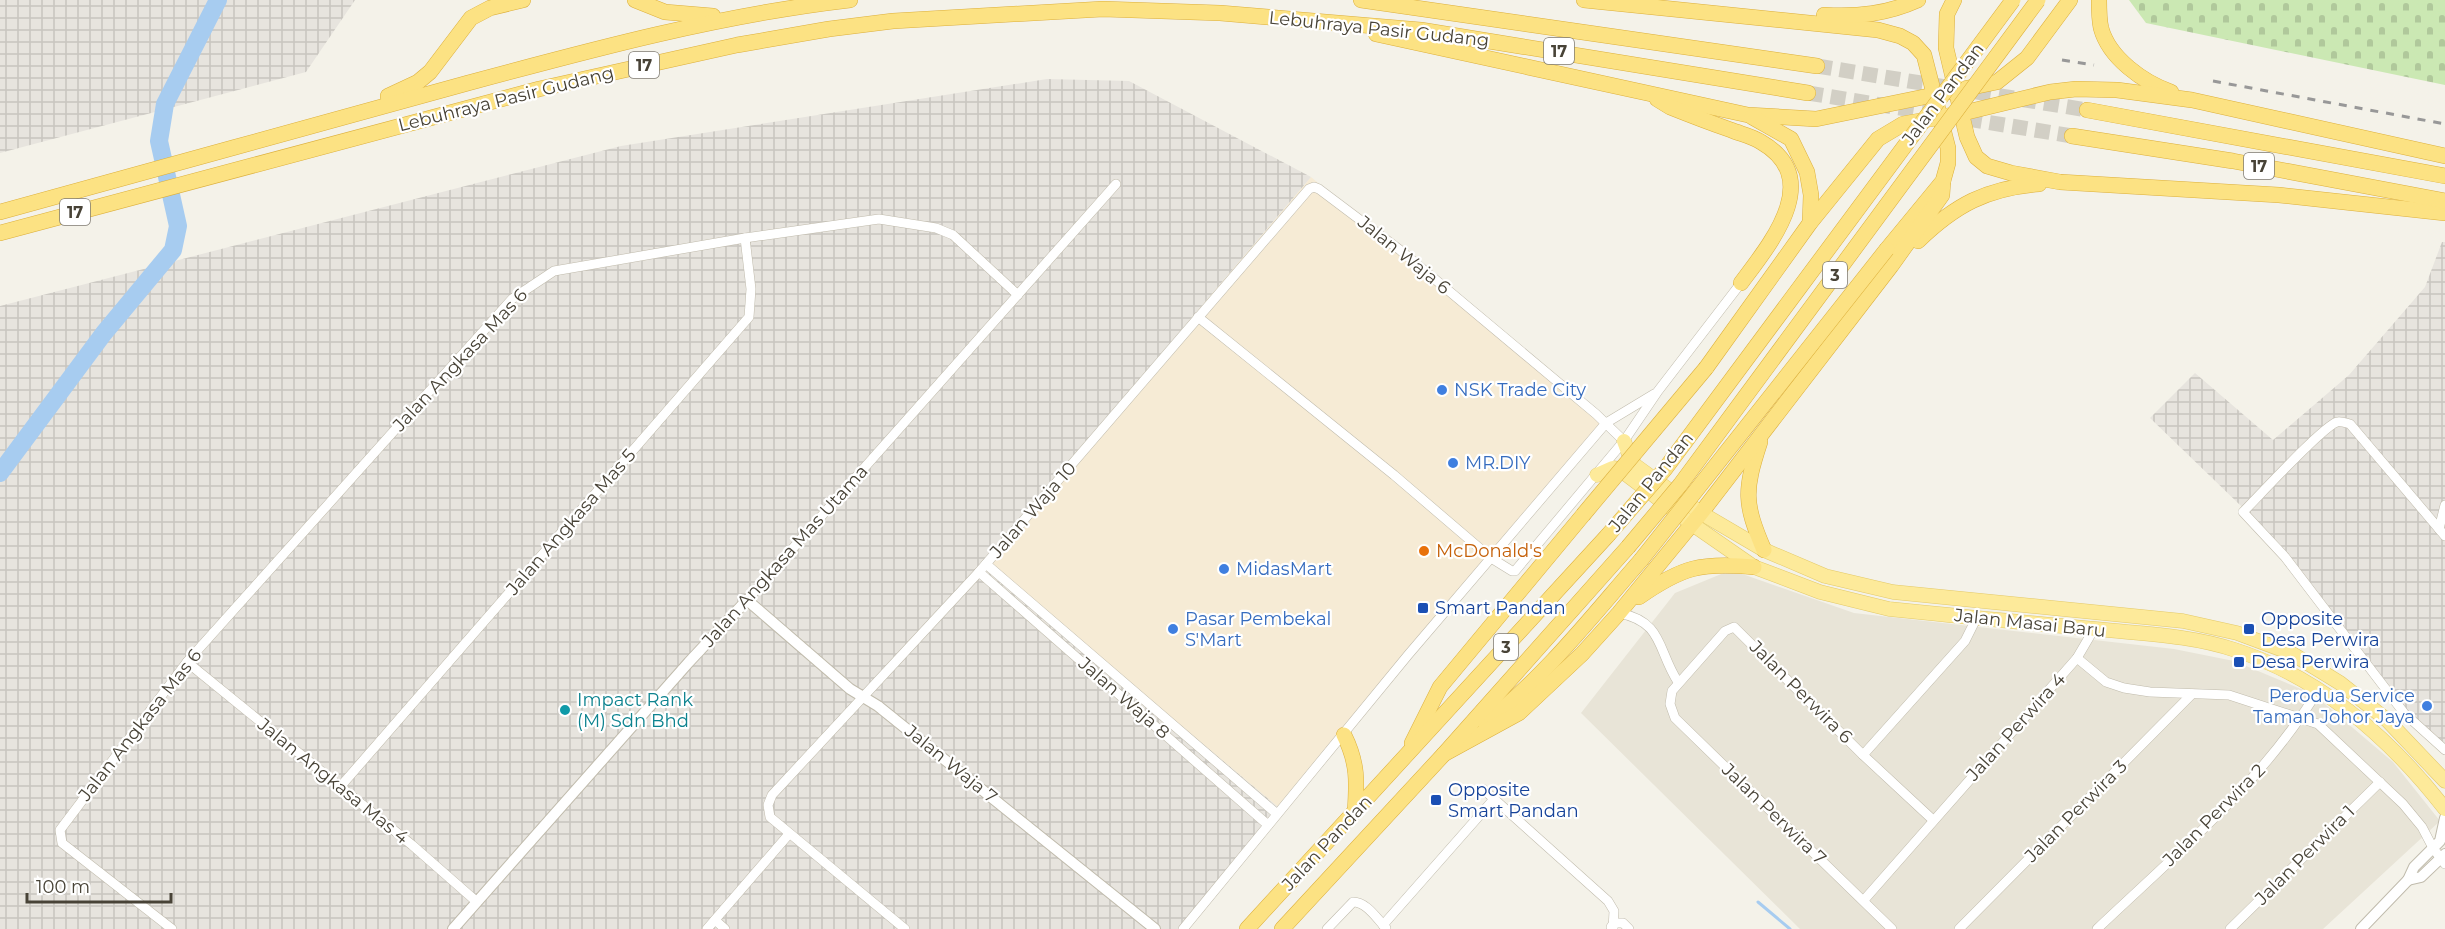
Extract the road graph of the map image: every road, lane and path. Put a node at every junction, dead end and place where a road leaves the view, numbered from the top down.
1 (523, 0) edge
2 (635, 0) edge
3 (850, 0) edge
4 (1361, 0) edge
5 (1584, 0) edge
6 (1918, 0) edge
7 (1954, 0) edge
8 (2013, 0) edge
9 (2038, 0) edge
10 (2070, 0) edge
11 (2099, 0) edge
12 (1650, 6) junction
13 (744, 16) junction
14 (1309, 20) junction
15 (1817, 66) tunnel mouth
16 (1956, 90) junction
17 (1646, 91) junction
18 (1808, 93) tunnel mouth
19 (1935, 94) junction
20 (2192, 100) junction
21 (2088, 110) tunnel mouth
22 (1963, 113) junction
23 (1748, 115) junction
24 (1941, 116) junction
25 (303, 127) junction
26 (2072, 136) tunnel mouth
27 (2445, 156) edge
28 (2445, 176) edge
29 (1942, 181) junction
30 (2060, 182) junction
31 (1116, 184) dead end
32 (2445, 201) edge
33 (0, 212) edge
34 (2445, 213) edge
35 (1810, 223) junction
36 (0, 233) edge
37 (745, 238) junction
38 (1891, 266) junction
39 (1741, 283) joint
40 (1018, 295) junction
41 (1198, 317) junction
42 (1659, 391) junction
43 (1624, 413) junction
44 (1606, 423) junction
45 (1765, 428) junction
46 (1633, 429) junction
47 (1624, 441) junction
48 (1597, 475) junction
49 (2445, 506) edge
50 (1697, 519) junction
51 (2442, 533) edge
52 (1764, 550) junction
53 (1491, 558) junction
54 (986, 564) junction
55 (1754, 567) junction
56 (979, 572) junction
57 (747, 600) junction
58 (1622, 610) junction
59 (1977, 617) junction
60 (2094, 629) junction
61 (2077, 658) junction
62 (187, 662) junction
63 (1678, 682) junction
64 (2319, 689) junction
65 (1672, 692) joint
66 (2192, 694) junction
67 (862, 697) junction
68 (2301, 718) junction
69 (1344, 735) junction
70 (2445, 750) edge
71 (1444, 754) junction
72 (1863, 755) junction
73 (1404, 759) junction
74 (2442, 776) edge
75 (2380, 782) junction
76 (340, 787) junction
77 (1482, 789) dead end
78 (1494, 799) junction
79 (2445, 809) edge
80 (1355, 812) junction
81 (1277, 814) junction
82 (2445, 818) edge
83 (1933, 820) junction
84 (1268, 825) junction
85 (789, 834) junction
86 (2433, 848) junction
87 (2444, 859) edge
88 (2408, 880) junction
89 (1864, 900) junction
90 (477, 902) junction
91 (715, 920) junction
92 (1385, 927) edge
93 (1612, 927) edge
94 (172, 929) edge
95 (453, 929) edge
96 (707, 929) edge
97 (725, 929) edge
98 (905, 929) edge
99 (1155, 929) edge
100 (1183, 929) edge
101 (1247, 929) edge
102 (1281, 929) edge
103 (1328, 929) edge
104 (1629, 929) edge
105 (1892, 929) edge
106 (1959, 929) edge
107 (2097, 929) edge
108 (2230, 929) edge
109 (2361, 929) edge

1 - 25 highway
2 - 13 highway
3 - 13 highway, Lebuhraya Pasir Gudang / 17
4 - 15 highway, Lebuhraya Pasir Gudang / 17
5 - 12 highway
6 - 12 highway
7 - 16 highway
8 - 73 highway, Jalan Pandan / 3, bridge
9 - 71 highway, Jalan Pandan / 3, bridge
10 - 16 highway
11 - 20 highway
12 - 19 highway
13 - 25 highway, Lebuhraya Pasir Gudang / 17
14 - 17 highway
14 - 18 highway, Lebuhraya Pasir Gudang / 17
14 - 36 highway, Lebuhraya Pasir Gudang / 17
16 - 19 highway
16 - 22 highway
17 - 23 highway
17 - 39 highway
19 - 23 highway
19 - 24 highway
20 - 22 highway
20 - 27 highway
21 - 28 highway, 17
22 - 24 highway
22 - 30 highway
23 - 35 highway
24 - 29 highway
24 - 35 highway
25 - 33 highway, Lebuhraya Pasir Gudang / 17
26 - 32 highway, 17
29 - 38 highway
29 - 71 highway, bridge
30 - 34 highway
30 - 38 highway
31 - 40 street, Jalan Angkasa Mas Utama
35 - 73 highway, bridge
37 - 40 street, Jalan Angkasa Mas 6
37 - 62 street, Jalan Angkasa Mas 6
37 - 76 street, Jalan Angkasa Mas 5
38 - 45 highway
39 - 42 street
40 - 57 street, Jalan Angkasa Mas Utama
41 - 44 street, Jalan Waja 6
41 - 53 street
41 - 54 street, Jalan Waja 10
42 - 43 street
42 - 46 street
43 - 44 street
43 - 46 street
44 - 47 street, Jalan Waja 6
44 - 53 street
45 - 50 highway
45 - 52 highway
46 - 47 street
47 - 48 street
47 - 50 main road, Jalan Masai Baru
48 - 50 main road, Jalan Masai Baru
48 - 53 street
49 - 51 street
50 - 52 main road, Jalan Masai Baru
50 - 55 main road, Jalan Masai Baru
50 - 58 highway
51 - 70 street
52 - 74 main road, Jalan Masai Baru
53 - 69 street
54 - 56 street, Jalan Waja 10
54 - 81 street, Jalan Waja 8
55 - 58 highway
55 - 59 main road, Jalan Masai Baru
56 - 67 street, Jalan Waja 10
56 - 84 street, Jalan Waja 8
57 - 67 street, Jalan Waja 7
57 - 90 street, Jalan Angkasa Mas Utama
58 - 63 street
58 - 71 highway
59 - 60 main road, Jalan Masai Baru
59 - 72 street
60 - 61 street, Jalan Perwira 4
60 - 64 main road, Jalan Masai Baru
61 - 66 street
61 - 83 street, Jalan Perwira 4
62 - 76 street, Jalan Angkasa Mas 4
62 - 94 street, Jalan Angkasa Mas 6
63 - 65 street, Jalan Perwira 6
63 - 72 street, Jalan Perwira 6
64 - 68 street, Jalan Perwira 2
64 - 79 main road, Jalan Masai Baru
65 - 89 street, Jalan Perwira 7
66 - 68 street
66 - 106 street, Jalan Perwira 3
67 - 85 street, Jalan Waja 10
67 - 99 street, Jalan Waja 7
68 - 75 street
68 - 107 street, Jalan Perwira 2
69 - 80 highway
69 - 81 street
71 - 102 highway, Jalan Pandan / 3
72 - 83 street, Jalan Perwira 6
73 - 80 highway, Jalan Pandan / 3
75 - 86 street
75 - 108 street, Jalan Perwira 1
76 - 90 street, Jalan Angkasa Mas 4
77 - 78 street
78 - 92 street
78 - 93 street
80 - 101 highway, Jalan Pandan / 3
81 - 84 street
82 - 86 street
83 - 89 street
84 - 100 street
85 - 91 street
85 - 98 street
86 - 87 street
86 - 88 street
87 - 88 street
88 - 109 street
89 - 105 street, Jalan Perwira 7
90 - 95 street, Jalan Angkasa Mas Utama
91 - 96 street
91 - 97 street
92 - 103 street
93 - 104 street

